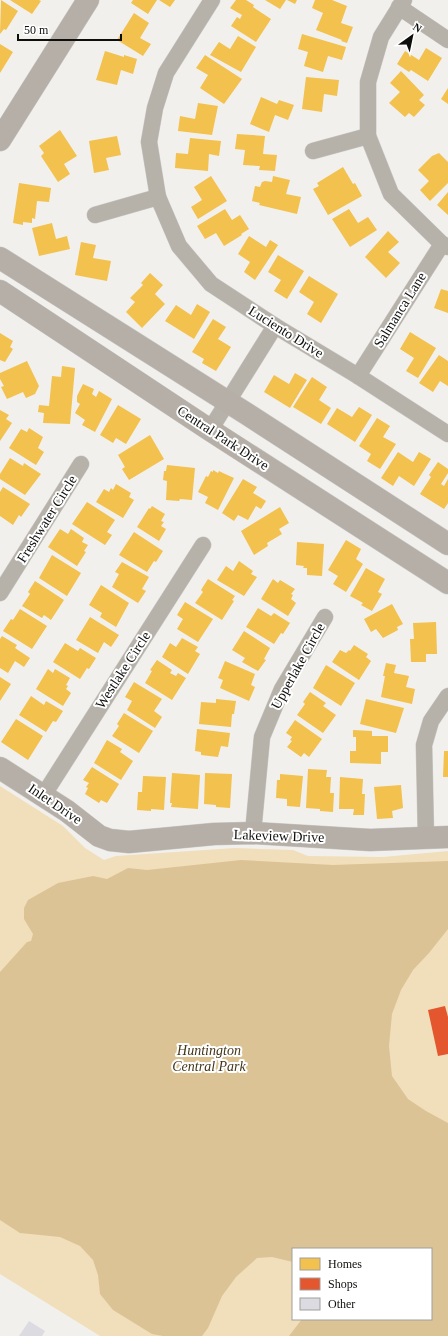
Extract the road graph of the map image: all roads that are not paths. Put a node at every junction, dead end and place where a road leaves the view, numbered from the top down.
1 (88, 0) edge
2 (212, 0) edge
3 (402, 4) edge
4 (448, 40) edge
5 (368, 136) junction
6 (0, 140) edge
7 (313, 151) dead end
8 (158, 197) junction
9 (95, 215) dead end
10 (445, 246) edge
11 (0, 258) edge
12 (0, 291) edge
13 (275, 326) junction
14 (358, 376) junction
15 (228, 402) junction
16 (210, 430) junction
17 (448, 434) edge
18 (81, 464) dead end
19 (448, 544) edge
20 (203, 545) dead end
21 (448, 583) edge
22 (0, 593) edge
23 (325, 617) dead end
24 (448, 696) edge
25 (0, 768) edge
26 (43, 796) junction
27 (253, 833) junction
28 (448, 837) edge
29 (426, 838) junction
30 (110, 840) joint

1 - 6 street
2 - 8 street, Luciento Drive
3 - 4 street
3 - 5 street
5 - 7 street
5 - 10 street
8 - 9 street
8 - 13 street, Luciento Drive
10 - 14 street, Salmanca Lane
11 - 15 street
12 - 16 street, Central Park Drive
13 - 14 street, Luciento Drive
13 - 15 street
14 - 17 street, Luciento Drive
15 - 16 street
15 - 19 street
16 - 21 street, Central Park Drive
18 - 22 street, Freshwater Circle
20 - 26 street, Westlake Circle
23 - 27 street, Upperlake Circle
24 - 29 street
25 - 26 street, Inlet Drive
26 - 30 street, Inlet Drive
27 - 29 street, Lakeview Drive
27 - 30 street, Lakeview Drive
28 - 29 street, Lakeview Drive

